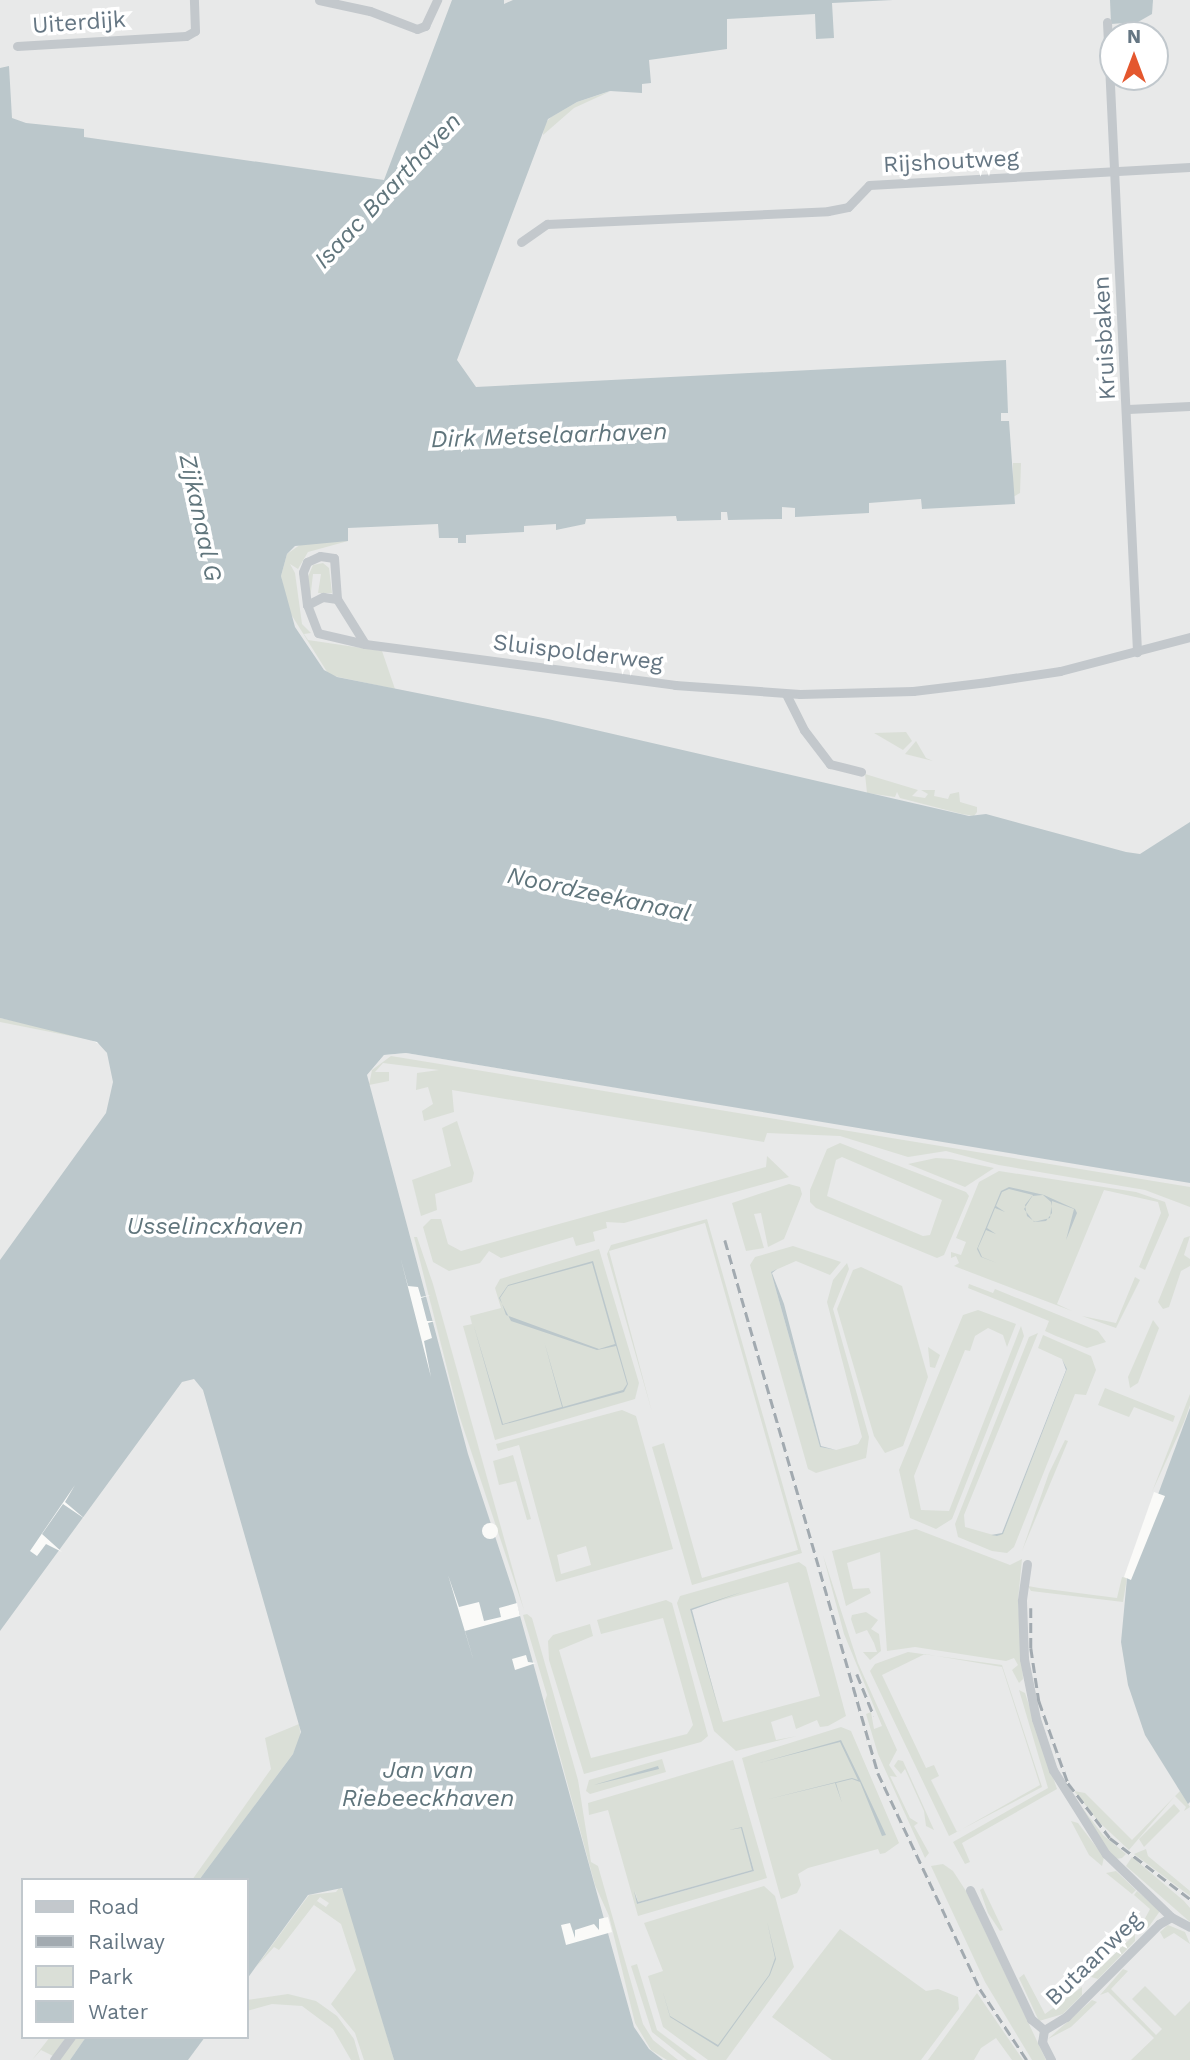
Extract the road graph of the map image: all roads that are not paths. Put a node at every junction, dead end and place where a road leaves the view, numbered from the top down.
1 (194, 0) edge
2 (319, 0) edge
3 (437, 0) edge
4 (17, 47) dead end
5 (1111, 91) edge
6 (1190, 167) edge
7 (1116, 172) junction
8 (521, 242) dead end
9 (1190, 406) edge
10 (1128, 409) junction
11 (337, 599) junction
12 (307, 605) junction
13 (1190, 637) edge
14 (365, 644) junction
15 (1137, 652) junction
16 (786, 694) junction
17 (861, 772) dead end
18 (1027, 1564) dead end
19 (970, 1890) dead end
20 (1171, 1917) junction
21 (1190, 1927) edge
22 (1044, 2030) junction
23 (70, 2039) edge
24 (54, 2060) edge
25 (1051, 2060) edge

1 - 4 street, Uiterdijk
2 - 3 street
5 - 7 street, Kruisbaken
6 - 7 street, Rijshoutweg
7 - 8 street, Rijshoutweg
7 - 10 street, Kruisbaken
9 - 10 street
10 - 15 street, Kruisbaken
11 - 12 street
11 - 12 street, Sluispolderweg
11 - 14 street, Sluispolderweg
12 - 14 street, Sluispolderweg
13 - 15 street, Sluispolderweg
14 - 16 street, Sluispolderweg
15 - 16 street, Sluispolderweg
16 - 17 street
18 - 20 street
19 - 22 street
20 - 21 street
20 - 22 street, Butaanweg
22 - 25 street
23 - 24 street

